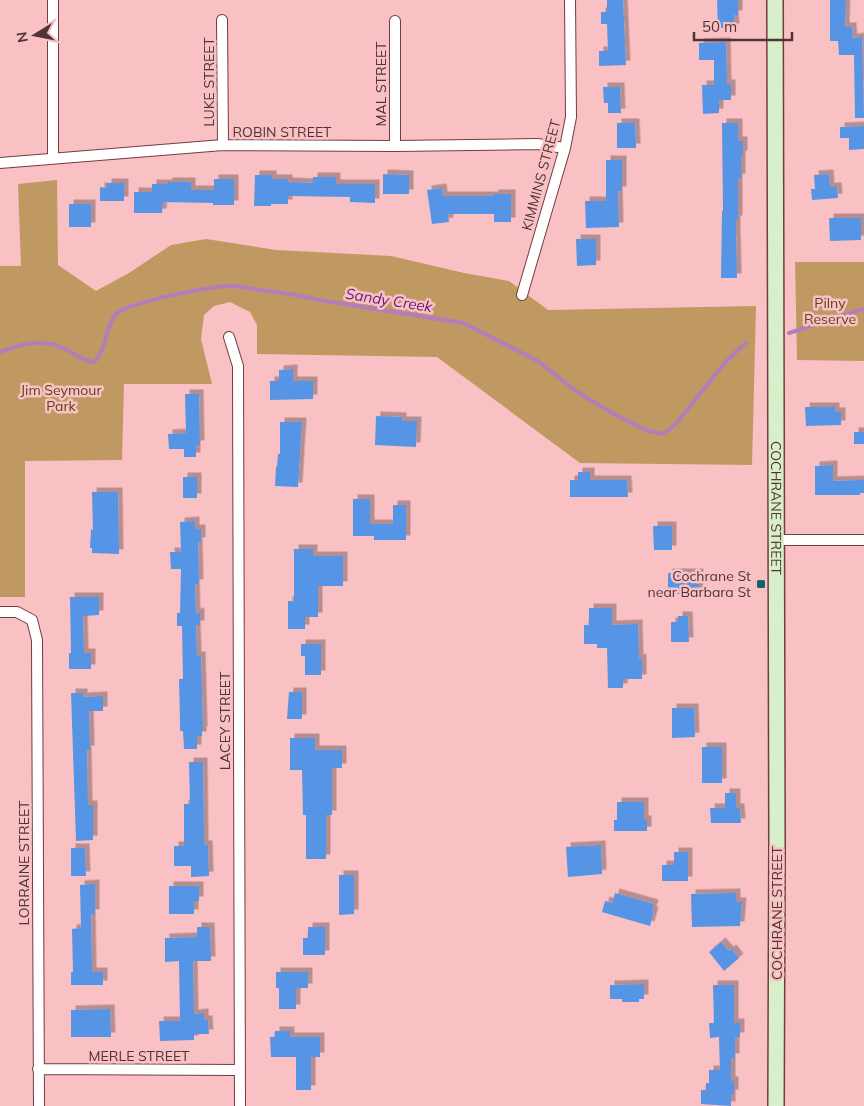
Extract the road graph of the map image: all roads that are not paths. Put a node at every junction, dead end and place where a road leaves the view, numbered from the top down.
1 (53, 0) edge
2 (570, 0) edge
3 (775, 0) edge
4 (222, 20) dead end
5 (395, 21) dead end
6 (223, 145) junction
7 (395, 146) junction
8 (565, 148) junction
9 (53, 158) junction
10 (0, 163) edge
11 (522, 295) dead end
12 (229, 337) dead end
13 (776, 540) junction
14 (864, 540) edge
15 (0, 612) edge
16 (38, 1069) junction
17 (240, 1070) junction
18 (39, 1106) edge
19 (240, 1106) edge
20 (776, 1106) edge

1 - 9 street
2 - 8 street, KIMMINS STREET
3 - 13 street, COCHRANE STREET
4 - 6 street, LUKE STREET
5 - 7 street, MAL STREET
6 - 7 street, ROBIN STREET
6 - 9 street, ROBIN STREET
7 - 8 street, ROBIN STREET
8 - 11 street, KIMMINS STREET
9 - 10 street, ROBIN STREET
12 - 17 street, LACEY STREET
13 - 14 street
13 - 20 street, COCHRANE STREET
15 - 16 street, LORRAINE STREET
16 - 17 street, MERLE STREET
16 - 18 street, LORRAINE STREET
17 - 19 street, LACEY STREET

